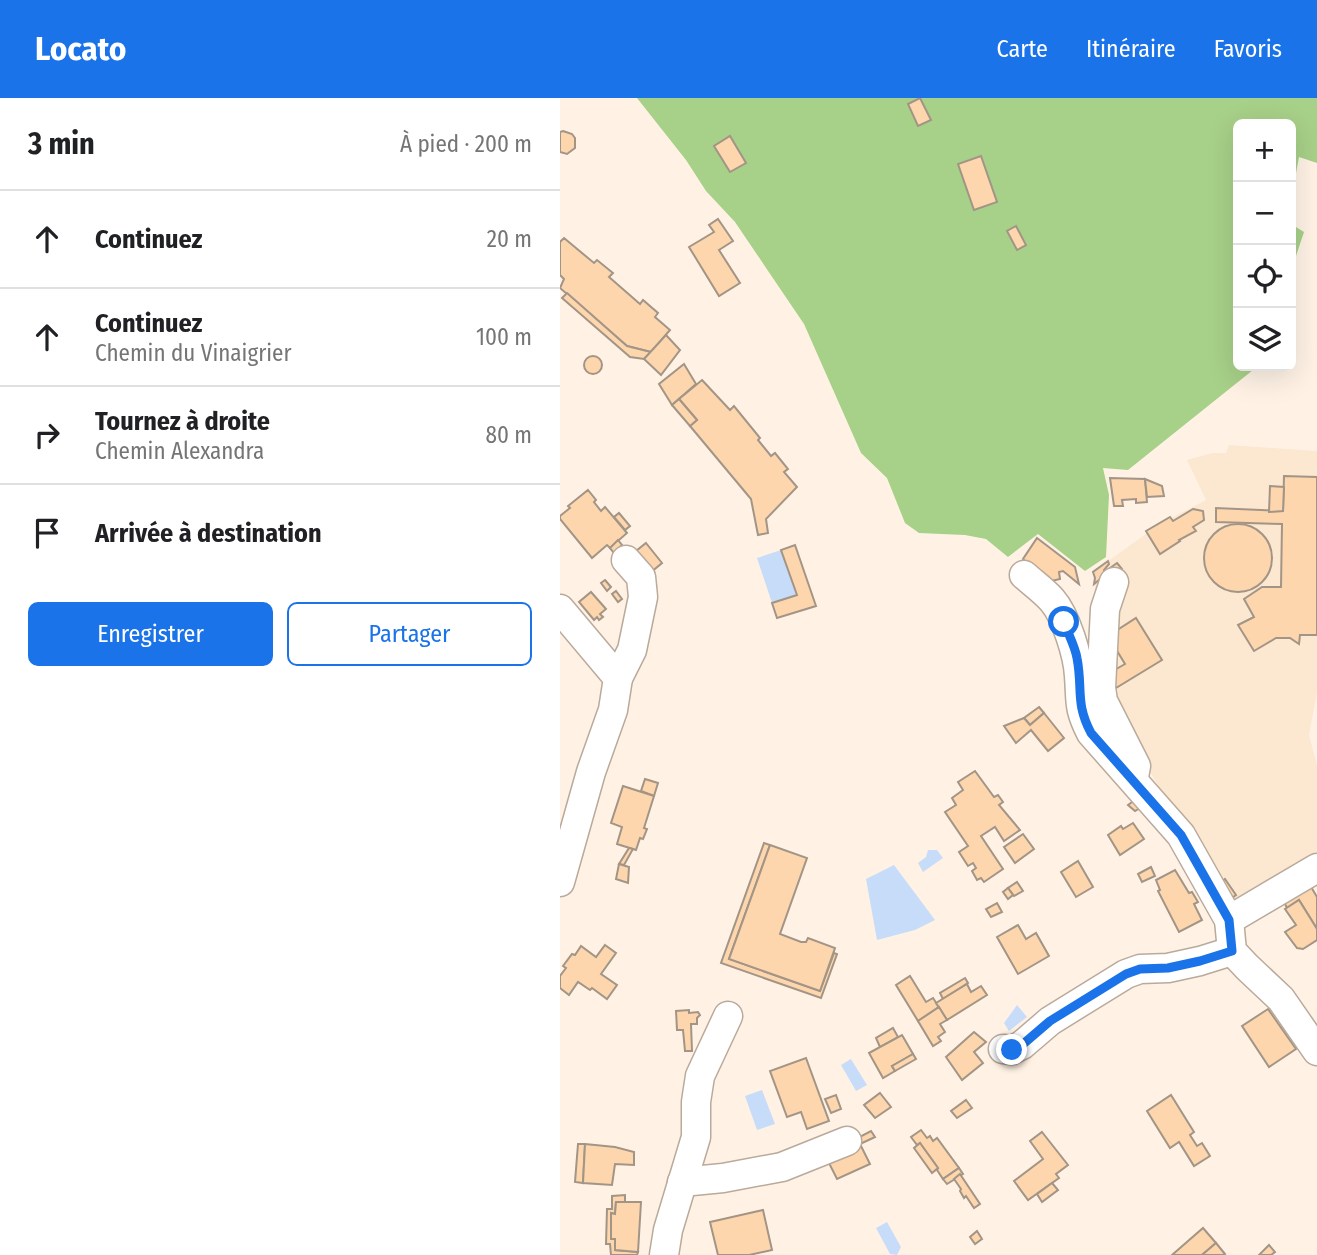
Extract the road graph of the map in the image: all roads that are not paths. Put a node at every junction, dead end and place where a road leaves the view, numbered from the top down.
1 (626, 559) dead end
2 (1024, 575) dead end
3 (1114, 582) dead end
4 (560, 609) edge
5 (618, 678) junction
6 (1133, 783) junction
7 (1317, 868) edge
8 (560, 882) edge
9 (1229, 920) junction
10 (1232, 951) junction
11 (728, 1016) dead end
12 (1003, 1049) dead end
13 (1317, 1051) edge
14 (847, 1140) dead end
15 (682, 1182) junction
16 (664, 1255) edge

1 - 5 street
2 - 6 street
3 - 6 street
4 - 5 street
5 - 8 street
6 - 9 street
7 - 9 street
9 - 10 street
10 - 12 street
10 - 13 street
11 - 15 street
14 - 15 street
15 - 16 street

